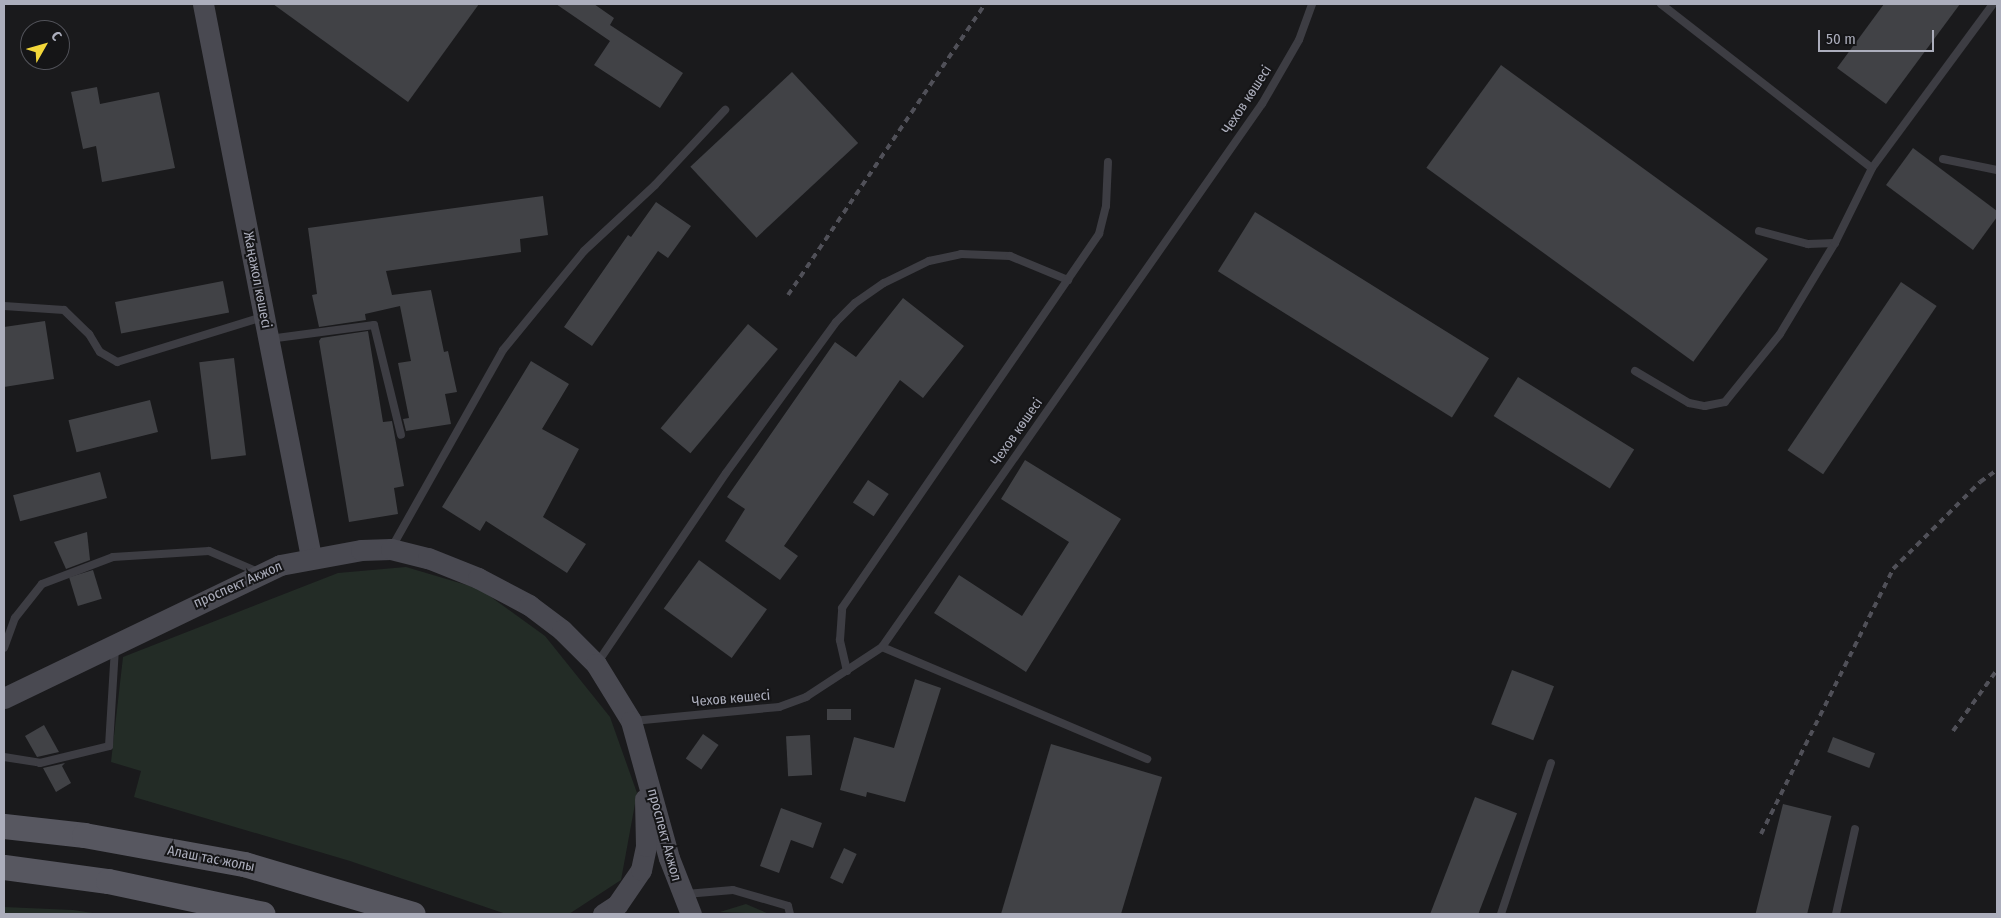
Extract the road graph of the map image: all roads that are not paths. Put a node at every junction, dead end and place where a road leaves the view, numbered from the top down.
1 (203, 4) edge
2 (1312, 4) edge
3 (1661, 4) edge
4 (1993, 4) edge
5 (725, 110) dead end
6 (1943, 159) dead end
7 (1108, 162) dead end
8 (1872, 168) junction
9 (1997, 170) edge
10 (1759, 231) dead end
11 (1836, 243) junction
12 (1068, 280) junction
13 (4, 306) edge
14 (264, 316) junction
15 (269, 339) junction
16 (1635, 371) dead end
17 (401, 435) dead end
18 (391, 549) junction
19 (311, 557) junction
20 (260, 573) junction
21 (115, 644) junction
22 (882, 647) junction
23 (4, 648) edge
24 (596, 664) junction
25 (847, 671) junction
26 (4, 698) edge
27 (631, 721) junction
28 (642, 754) junction
29 (4, 757) edge
30 (1147, 760) dead end
31 (1551, 763) dead end
32 (4, 826) edge
33 (1855, 829) dead end
34 (4, 867) edge
35 (681, 894) junction
36 (263, 914) edge
37 (413, 914) edge
38 (603, 914) edge
39 (691, 914) edge
40 (790, 914) edge
41 (1501, 914) edge
42 (1836, 914) edge

1 - 14 main road, Жаңажол көшесі
2 - 22 lane, Чехов көшесі
3 - 8 lane
4 - 8 lane
5 - 18 lane
6 - 9 lane
7 - 12 lane
8 - 11 lane
10 - 11 lane
11 - 16 lane
12 - 24 lane
12 - 25 lane
13 - 14 lane
14 - 15 main road, Жаңажол көшесі
15 - 17 lane
15 - 19 main road, Жаңажол көшесі
18 - 19 main road, проспект Акжол
18 - 24 main road, проспект Акжол
19 - 20 main road, проспект Акжол
20 - 21 main road, проспект Акжол
20 - 23 lane
21 - 26 main road, проспект Акжол
21 - 29 lane
22 - 25 lane, Чехов көшесі
22 - 30 lane
24 - 27 main road, проспект Акжол
25 - 27 lane, Чехов көшесі
27 - 28 main road, проспект Акжол
28 - 35 main road, проспект Акжол
28 - 38 main road, проспект Акжол
31 - 41 lane
32 - 37 main road, Алаш тас жолы
33 - 42 lane
34 - 36 main road
35 - 39 main road, проспект Акжол
35 - 40 lane

